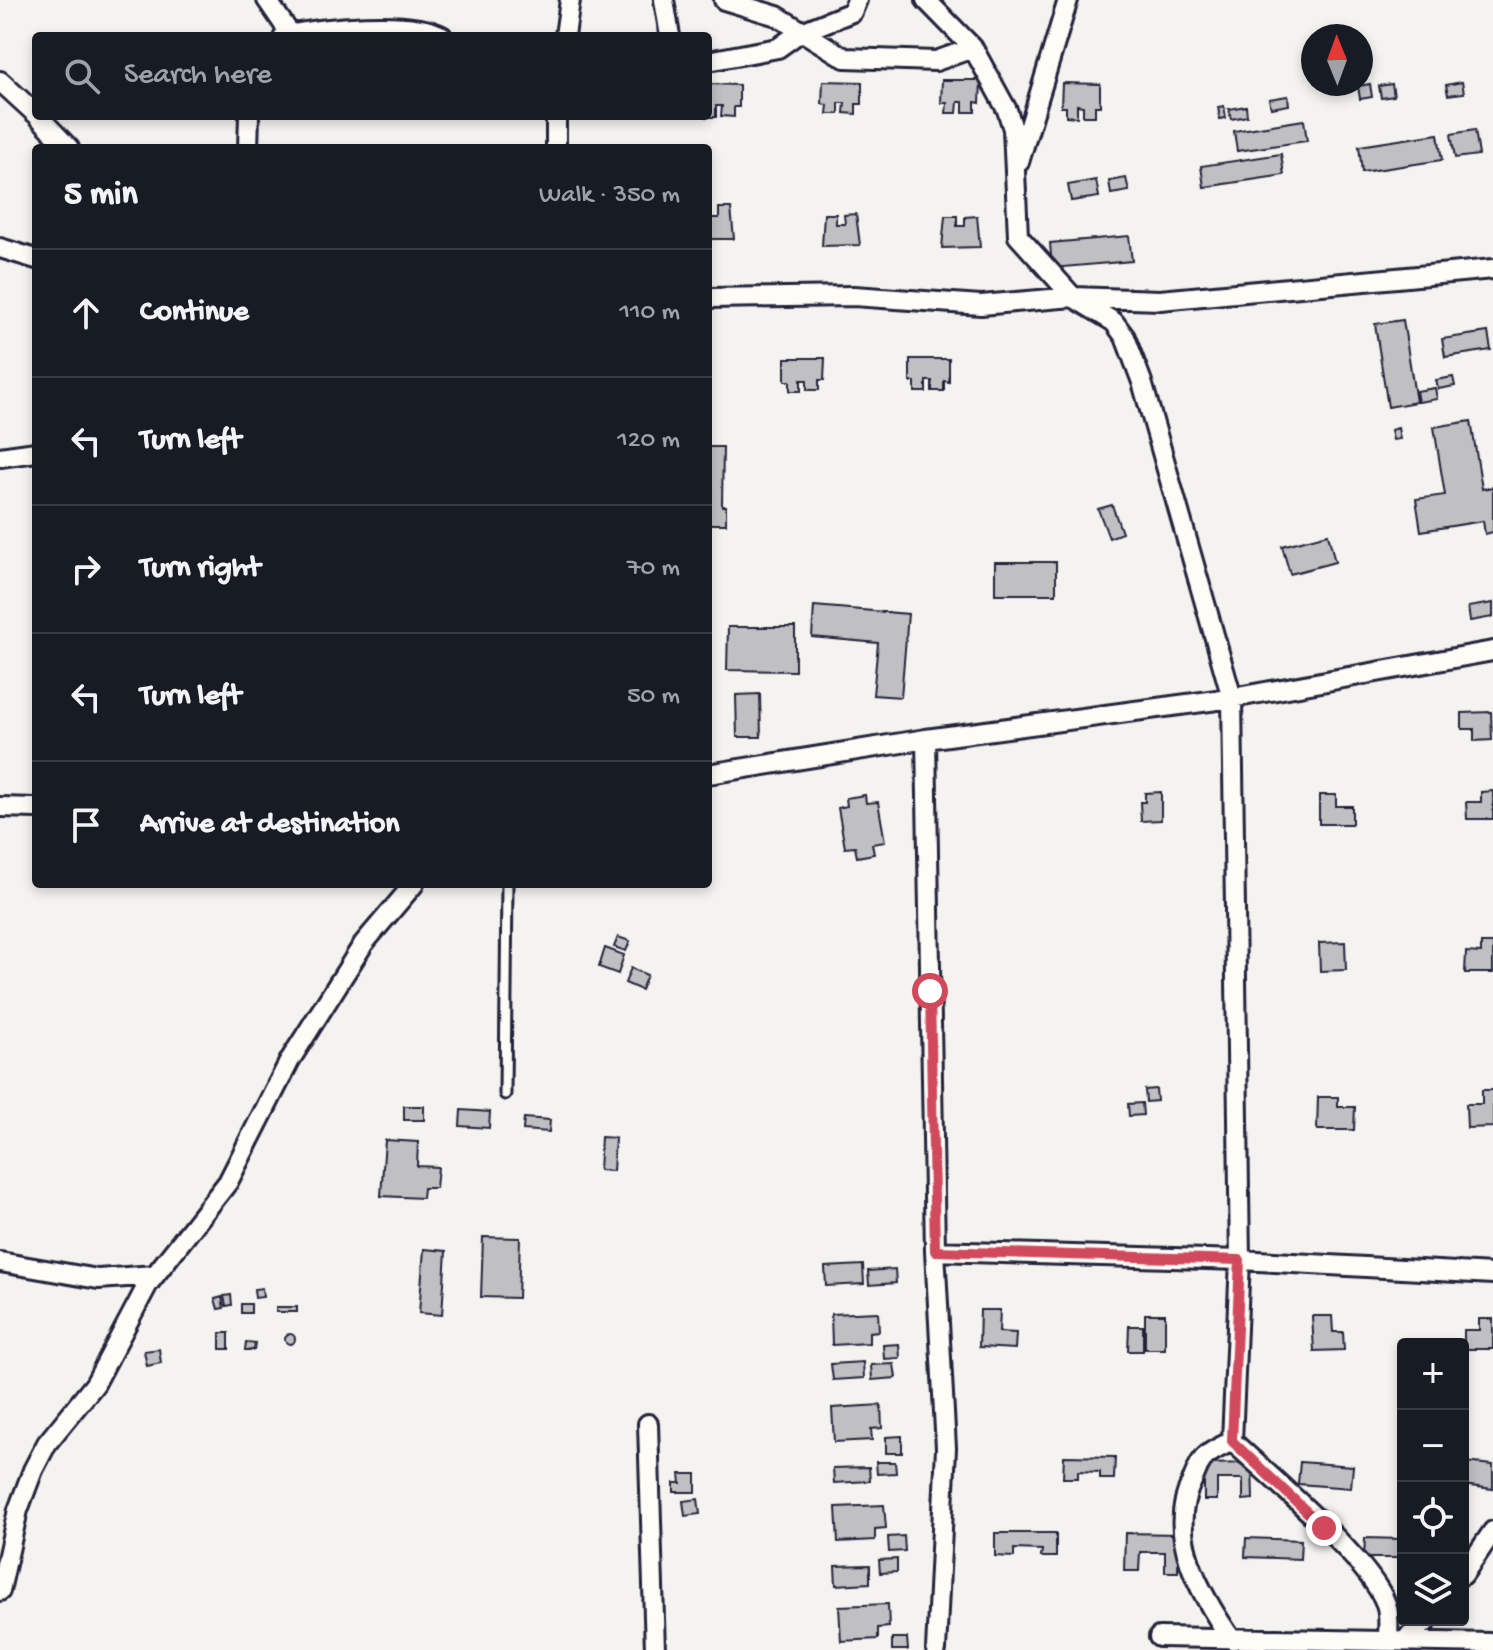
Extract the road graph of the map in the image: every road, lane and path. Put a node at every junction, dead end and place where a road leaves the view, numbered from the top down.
1 (267, 0) edge
2 (570, 0) edge
3 (664, 0) edge
4 (724, 0) edge
5 (857, 0) edge
6 (926, 0) edge
7 (1068, 0) edge
8 (286, 32) edge
9 (320, 32) edge
10 (432, 32) edge
11 (566, 32) edge
12 (669, 32) edge
13 (799, 33) junction
14 (973, 48) junction
15 (712, 60) edge
16 (0, 81) edge
17 (32, 110) edge
18 (42, 120) edge
19 (249, 120) edge
20 (556, 120) edge
21 (65, 144) edge
22 (248, 144) edge
23 (556, 144) edge
24 (1014, 180) junction
25 (0, 248) edge
26 (32, 258) edge
27 (1493, 269) edge
28 (1073, 297) junction
29 (712, 298) edge
30 (32, 453) edge
31 (0, 457) edge
32 (1493, 651) edge
33 (1232, 698) junction
34 (926, 739) junction
35 (712, 773) edge
36 (0, 807) edge
37 (32, 808) edge
38 (411, 888) edge
39 (507, 888) edge
40 (505, 1094) dead end
41 (935, 1251) junction
42 (1240, 1260) junction
43 (0, 1262) edge
44 (1493, 1274) edge
45 (155, 1275) junction
46 (648, 1424) dead end
47 (1232, 1441) junction
48 (1493, 1531) edge
49 (1469, 1566) edge
50 (0, 1591) edge
51 (1419, 1626) edge
52 (1159, 1637) dead end
53 (1232, 1640) junction
54 (1396, 1641) junction
55 (1493, 1643) edge
56 (655, 1650) edge
57 (936, 1650) edge

1 - 8 street
2 - 11 street
3 - 12 street
4 - 13 street
5 - 13 street
6 - 14 street
7 - 24 street
9 - 10 street
13 - 14 street
13 - 15 street
14 - 24 street
16 - 17 street
18 - 21 street
19 - 22 street
20 - 23 street
24 - 28 street
25 - 26 street
27 - 28 street
28 - 29 street
28 - 33 street
30 - 31 street
32 - 33 street
33 - 34 street
33 - 42 street
34 - 35 street
34 - 41 street
36 - 37 street
38 - 45 street
39 - 40 lane
41 - 42 street
41 - 57 street
42 - 44 street
42 - 47 street
43 - 45 street
45 - 50 street
46 - 56 street
47 - 53 street
47 - 54 street
48 - 49 street
51 - 54 street
52 - 53 street
53 - 54 street
54 - 55 street

